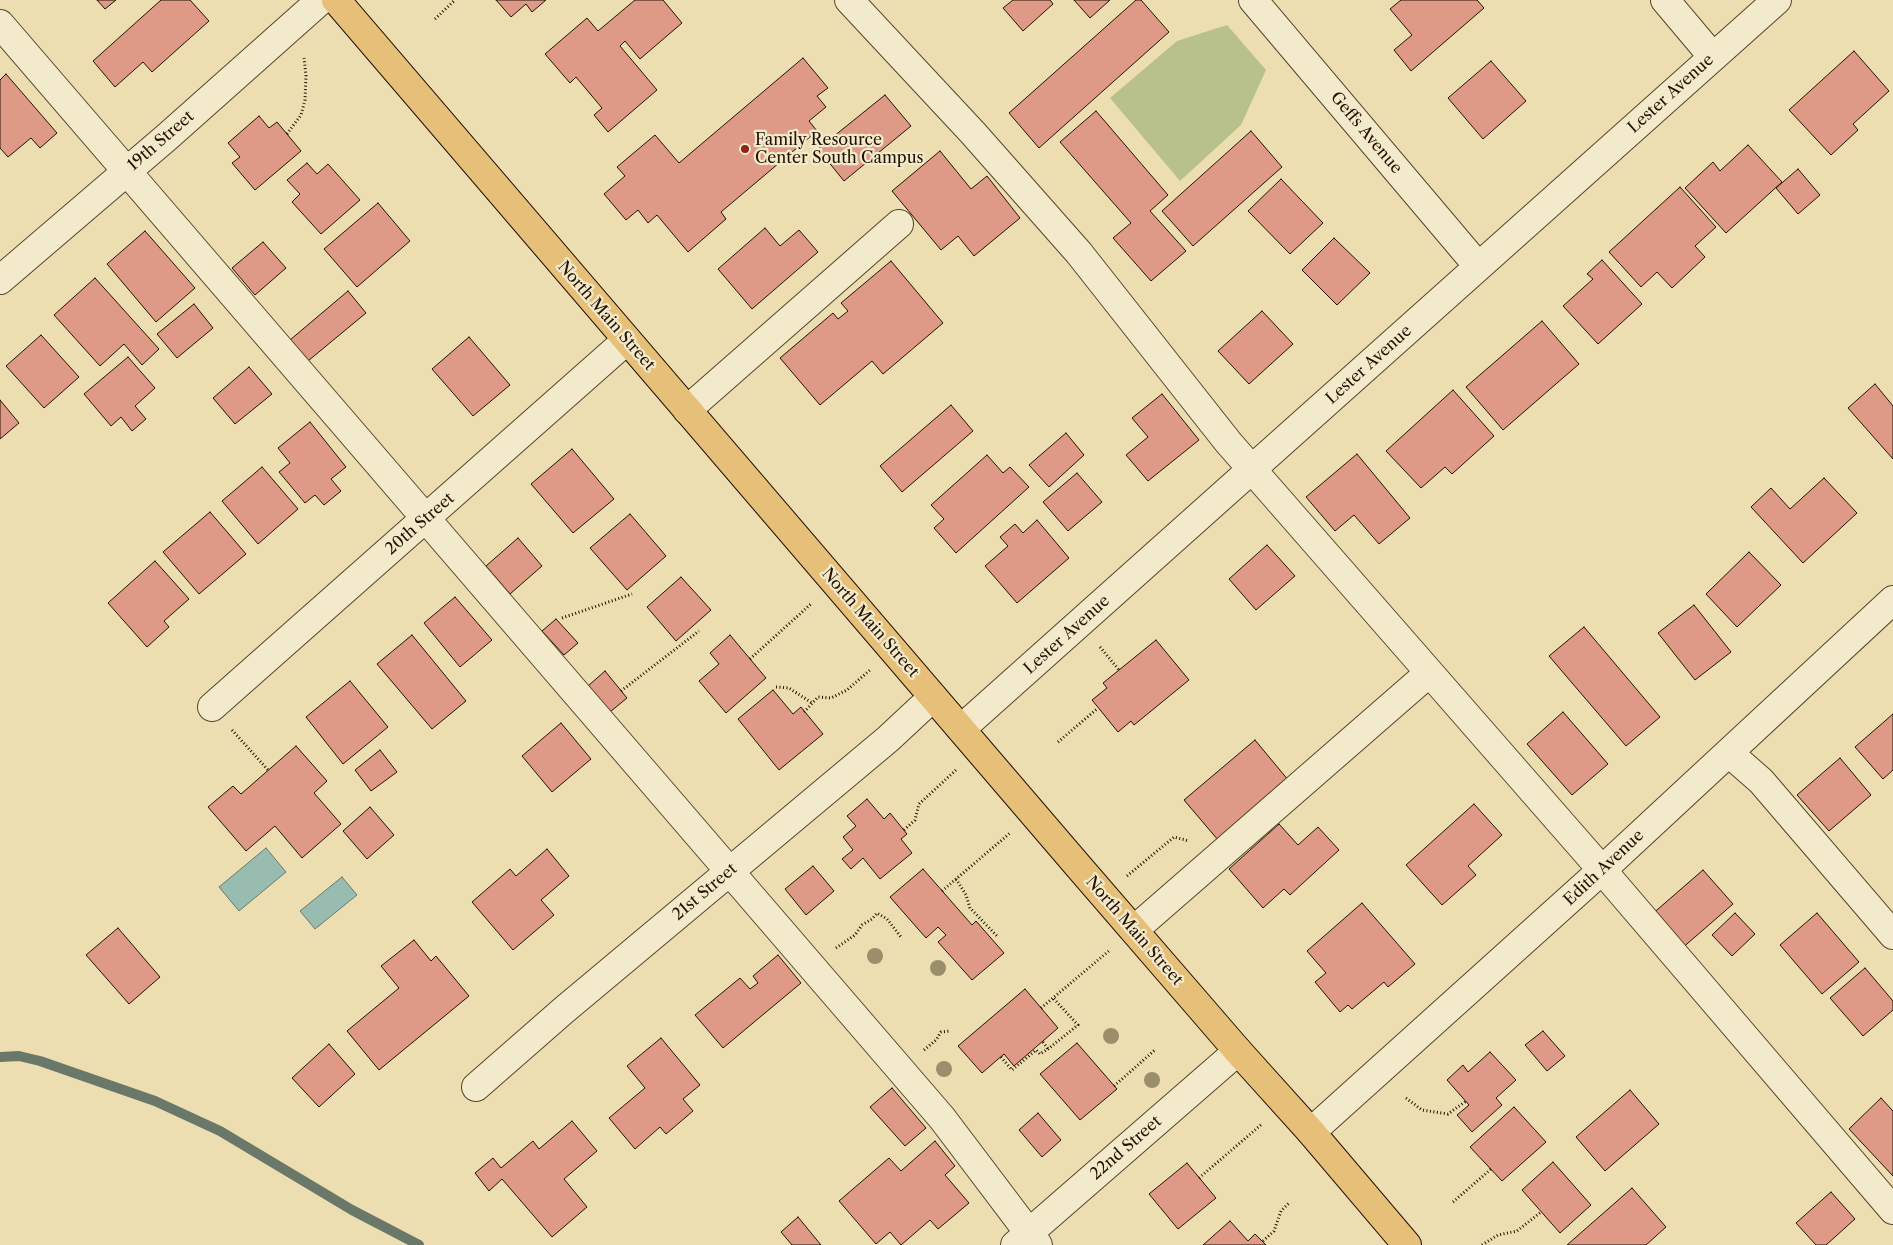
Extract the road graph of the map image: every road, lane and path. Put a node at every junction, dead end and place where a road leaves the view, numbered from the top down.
1 (321, 0) edge
2 (336, 0) edge
3 (454, 0) edge
4 (849, 0) edge
5 (1253, 0) edge
6 (1664, 0) edge
7 (1777, 0) edge
8 (435, 19) dead end
9 (0, 24) edge
10 (303, 55) dead end
11 (1713, 57) junction
12 (287, 134) dead end
13 (126, 172) junction
14 (899, 224) dead end
15 (1478, 266) junction
16 (0, 280) edge
17 (627, 340) junction
18 (687, 410) junction
19 (1252, 470) junction
20 (425, 519) junction
21 (835, 582) junction
22 (632, 594) dead end
23 (1893, 600) edge
24 (562, 618) dead end
25 (699, 631) dead end
26 (893, 650) junction
27 (750, 659) dead end
28 (1429, 673) junction
29 (776, 687) dead end
30 (621, 690) dead end
31 (933, 697) junction
32 (812, 703) junction
33 (212, 707) joint
34 (1098, 708) dead end
35 (804, 712) dead end
36 (961, 729) junction
37 (1058, 742) dead end
38 (1729, 752) junction
39 (268, 770) dead end
40 (933, 790) dead end
41 (904, 830) dead end
42 (1191, 842) dead end
43 (986, 853) dead end
44 (1602, 870) junction
45 (730, 871) junction
46 (956, 879) junction
47 (942, 891) dead end
48 (1104, 896) junction
49 (1134, 930) junction
50 (997, 936) dead end
51 (1893, 936) edge
52 (901, 937) dead end
53 (832, 952) dead end
54 (1087, 969) dead end
55 (1053, 998) junction
56 (1041, 1008) dead end
57 (950, 1031) dead end
58 (1043, 1042) dead end
59 (1048, 1049) junction
60 (1156, 1049) dead end
61 (919, 1051) dead end
62 (1238, 1051) junction
63 (1001, 1057) dead end
64 (1114, 1086) dead end
65 (476, 1088) dead end
66 (1406, 1098) dead end
67 (1466, 1101) dead end
68 (1285, 1103) junction
69 (1311, 1132) junction
70 (1491, 1169) dead end
71 (1200, 1178) dead end
72 (1290, 1202) dead end
73 (1453, 1202) dead end
74 (1893, 1210) edge
75 (1542, 1212) dead end
76 (1027, 1241) edge
77 (1263, 1242) dead end
78 (1407, 1245) edge
79 (1482, 1245) edge

1 - 13 street, 19th Street
2 - 17 main road, North Main Street
3 - 8 path
4 - 19 street
5 - 15 street, Geffs Avenue
6 - 11 street
7 - 11 street, Lester Avenue
9 - 13 street
10 - 12 path
11 - 15 street, Lester Avenue
13 - 16 street, 19th Street
13 - 20 street
14 - 18 street
15 - 19 street, Lester Avenue
17 - 18 main road, North Main Street
17 - 20 street, 20th Street
18 - 21 main road, North Main Street
19 - 28 street
19 - 36 street, Lester Avenue
20 - 33 street, 20th Street
20 - 45 street
21 - 26 main road, North Main Street
21 - 27 path
22 - 24 path
23 - 38 street, Edith Avenue
25 - 30 path
26 - 31 main road, North Main Street
26 - 32 path
28 - 44 street
28 - 49 street
29 - 32 path
31 - 36 main road, North Main Street
31 - 45 street, 21st Street
32 - 35 path
33 - 39 path
34 - 37 path
36 - 48 main road, North Main Street
38 - 44 street, Edith Avenue
38 - 51 street
40 - 41 path
42 - 48 path
43 - 46 path
44 - 69 street, Edith Avenue
44 - 74 street
45 - 65 street, 21st Street
45 - 76 street
46 - 47 path
46 - 50 path
48 - 49 main road, North Main Street
49 - 62 main road, North Main Street
52 - 53 path
54 - 55 path
55 - 56 path
55 - 59 path
57 - 61 path
58 - 59 path
59 - 63 path
60 - 64 path
62 - 68 main road, North Main Street
62 - 76 street, 22nd Street
66 - 67 path
68 - 69 main road, North Main Street
68 - 71 path
69 - 78 main road, North Main Street
70 - 73 path
72 - 77 path
75 - 79 path

